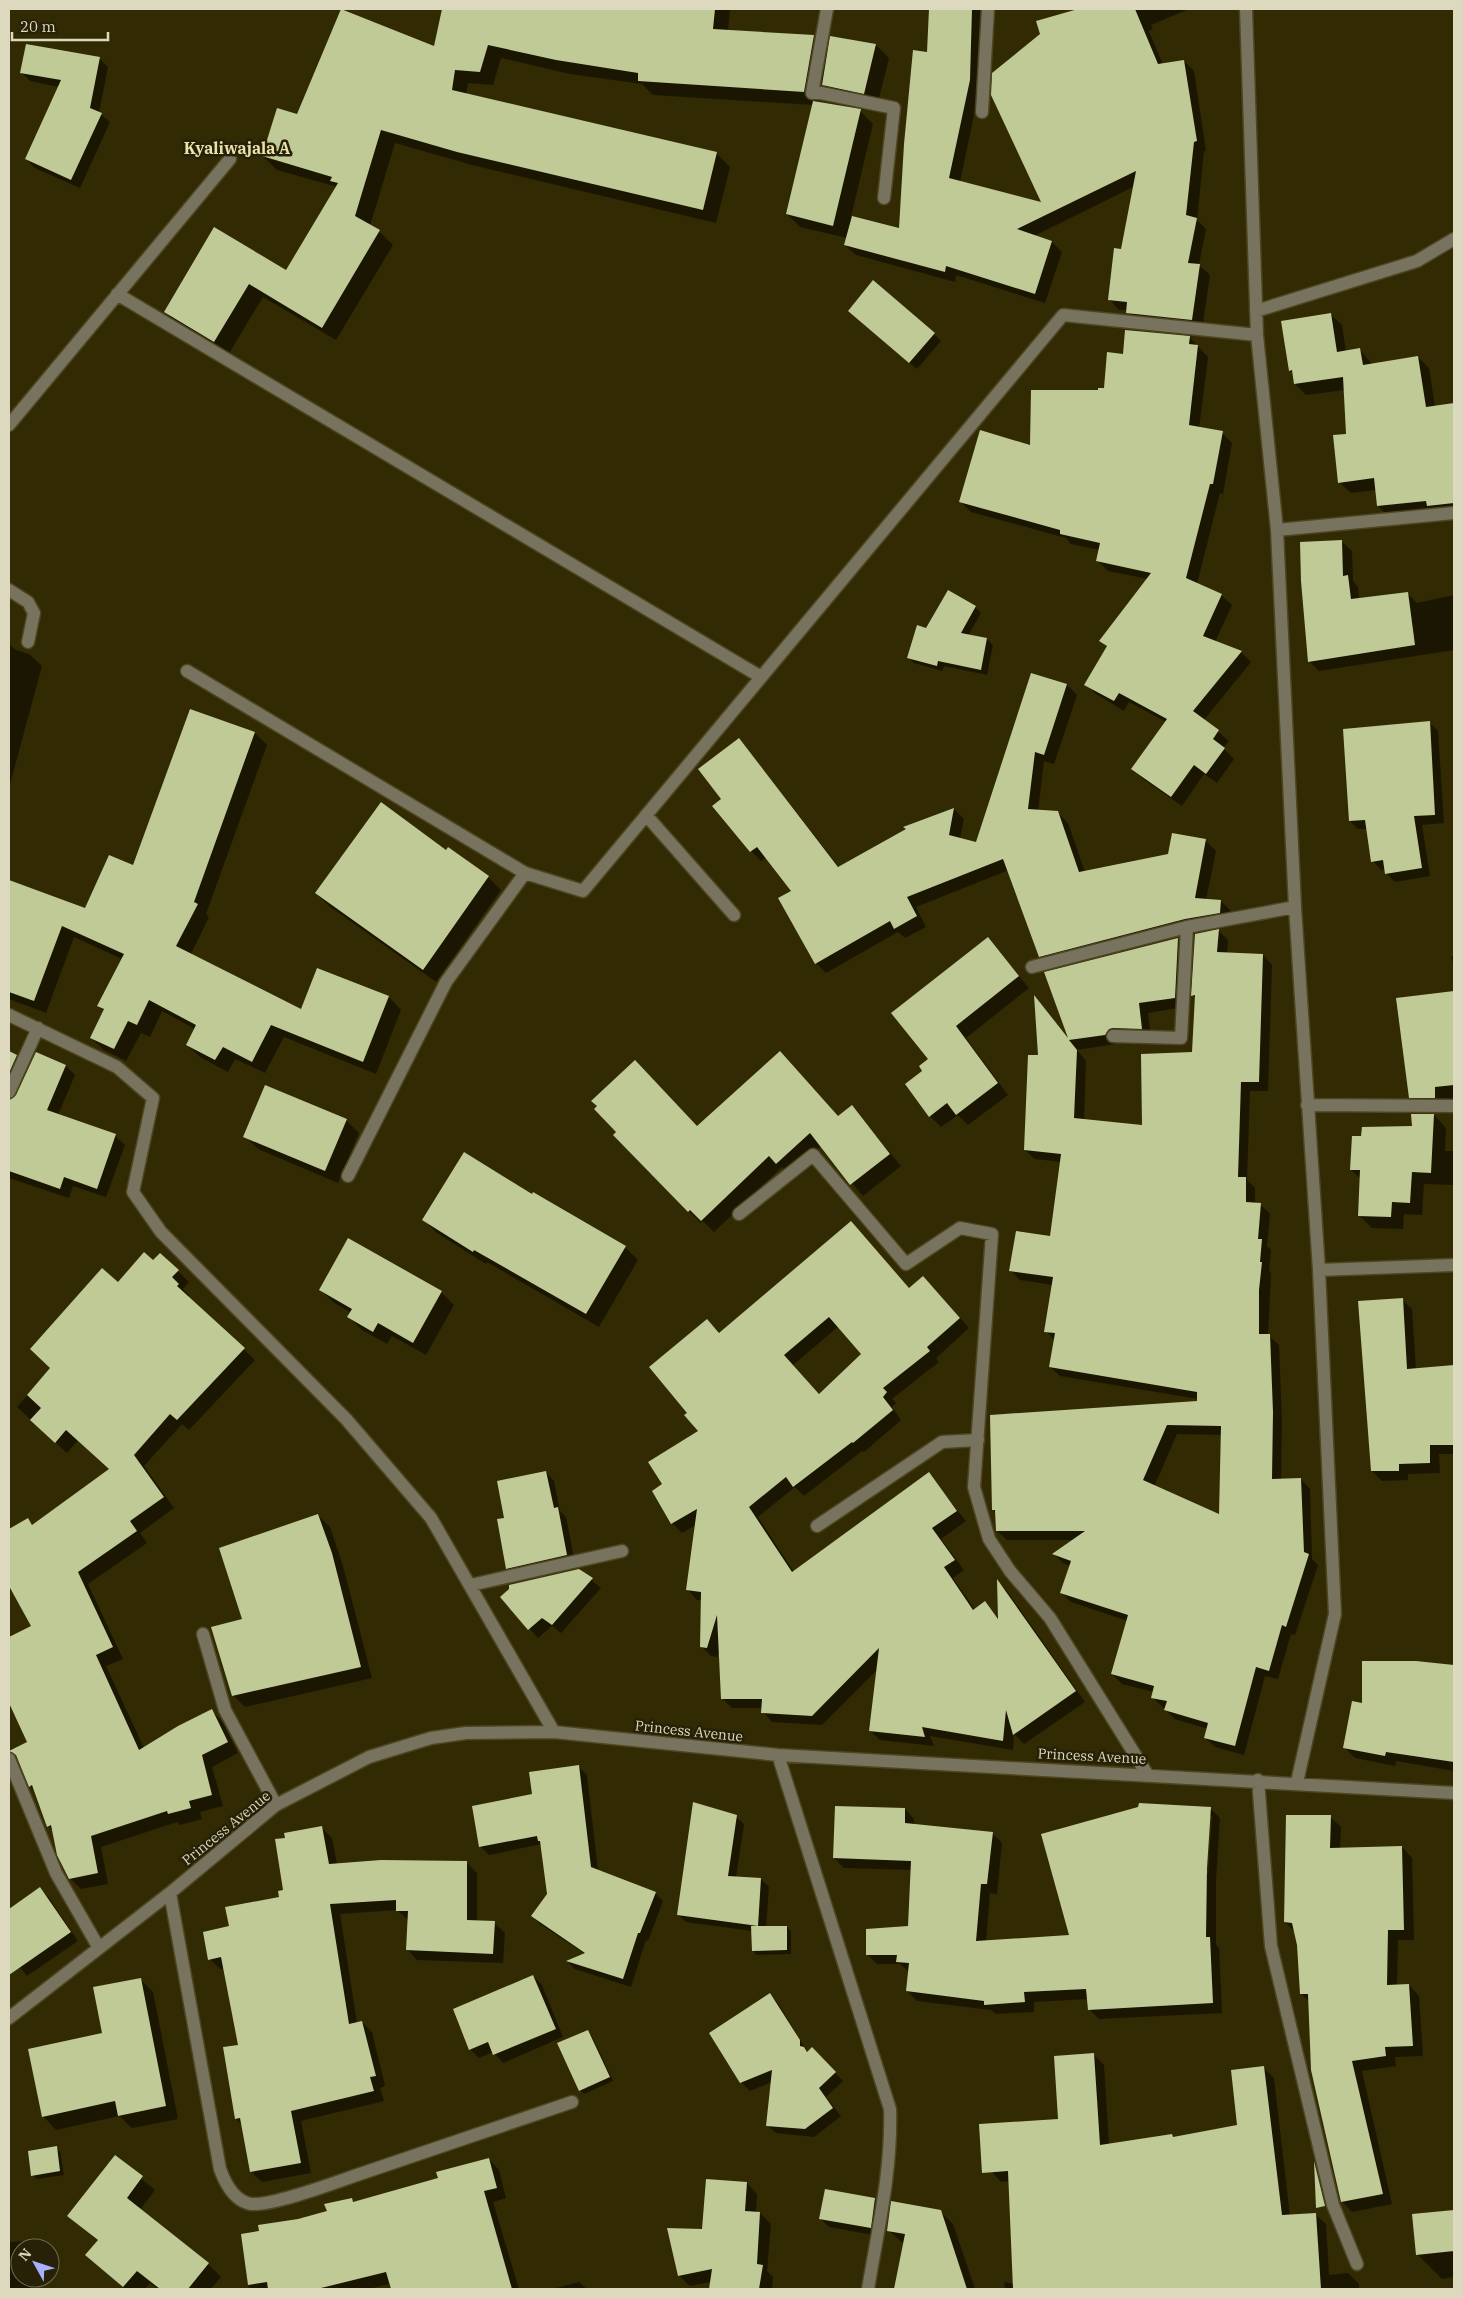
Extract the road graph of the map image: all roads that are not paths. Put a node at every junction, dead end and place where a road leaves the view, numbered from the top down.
1 (828, 9) edge
2 (988, 9) edge
3 (1246, 9) edge
4 (982, 112) dead end
5 (230, 159) dead end
6 (884, 198) dead end
7 (1454, 239) edge
8 (117, 294) junction
9 (1256, 311) junction
10 (1257, 335) junction
11 (9, 425) edge
12 (1454, 513) edge
13 (1277, 530) junction
14 (9, 590) edge
15 (28, 642) dead end
16 (187, 671) dead end
17 (761, 677) junction
18 (646, 815) junction
19 (525, 873) junction
20 (1294, 907) junction
21 (734, 915) dead end
22 (1187, 927) junction
23 (1032, 967) dead end
24 (9, 1015) edge
25 (38, 1028) junction
26 (1113, 1036) dead end
27 (9, 1092) edge
28 (1307, 1105) junction
29 (1454, 1106) edge
30 (348, 1176) dead end
31 (740, 1214) dead end
32 (1454, 1265) edge
33 (1319, 1270) junction
34 (978, 1440) junction
35 (817, 1526) dead end
36 (622, 1551) dead end
37 (470, 1585) junction
38 (204, 1634) dead end
39 (554, 1732) junction
40 (778, 1755) junction
41 (9, 1759) edge
42 (1147, 1774) junction
43 (1258, 1780) junction
44 (1297, 1782) junction
45 (1454, 1793) edge
46 (276, 1805) junction
47 (170, 1894) junction
48 (99, 1948) junction
49 (9, 2018) edge
50 (572, 2102) dead end
51 (1357, 2264) dead end
52 (868, 2289) edge

1 - 6 street
2 - 4 street
3 - 9 street
5 - 8 street
7 - 9 street
8 - 11 street
8 - 17 street
9 - 10 street
10 - 13 street
10 - 17 street
12 - 13 street
13 - 20 street
14 - 15 street
16 - 19 street
17 - 18 street
18 - 19 street
18 - 21 street
19 - 30 street
20 - 22 street
20 - 28 street
22 - 23 street
22 - 26 street
24 - 25 street
25 - 27 street
25 - 37 street
28 - 29 street
28 - 33 street
31 - 34 street
32 - 33 street
33 - 44 street
34 - 35 street
34 - 42 street
36 - 37 street
37 - 39 street
38 - 46 street
39 - 40 street, Princess Avenue
39 - 46 street, Princess Avenue
40 - 42 street, Princess Avenue
40 - 52 street
41 - 48 street
42 - 43 street, Princess Avenue
43 - 44 street, Princess Avenue
43 - 51 street
44 - 45 street, Princess Avenue
46 - 47 street, Princess Avenue
47 - 48 street, Princess Avenue
47 - 50 street
48 - 49 street, Princess Avenue

